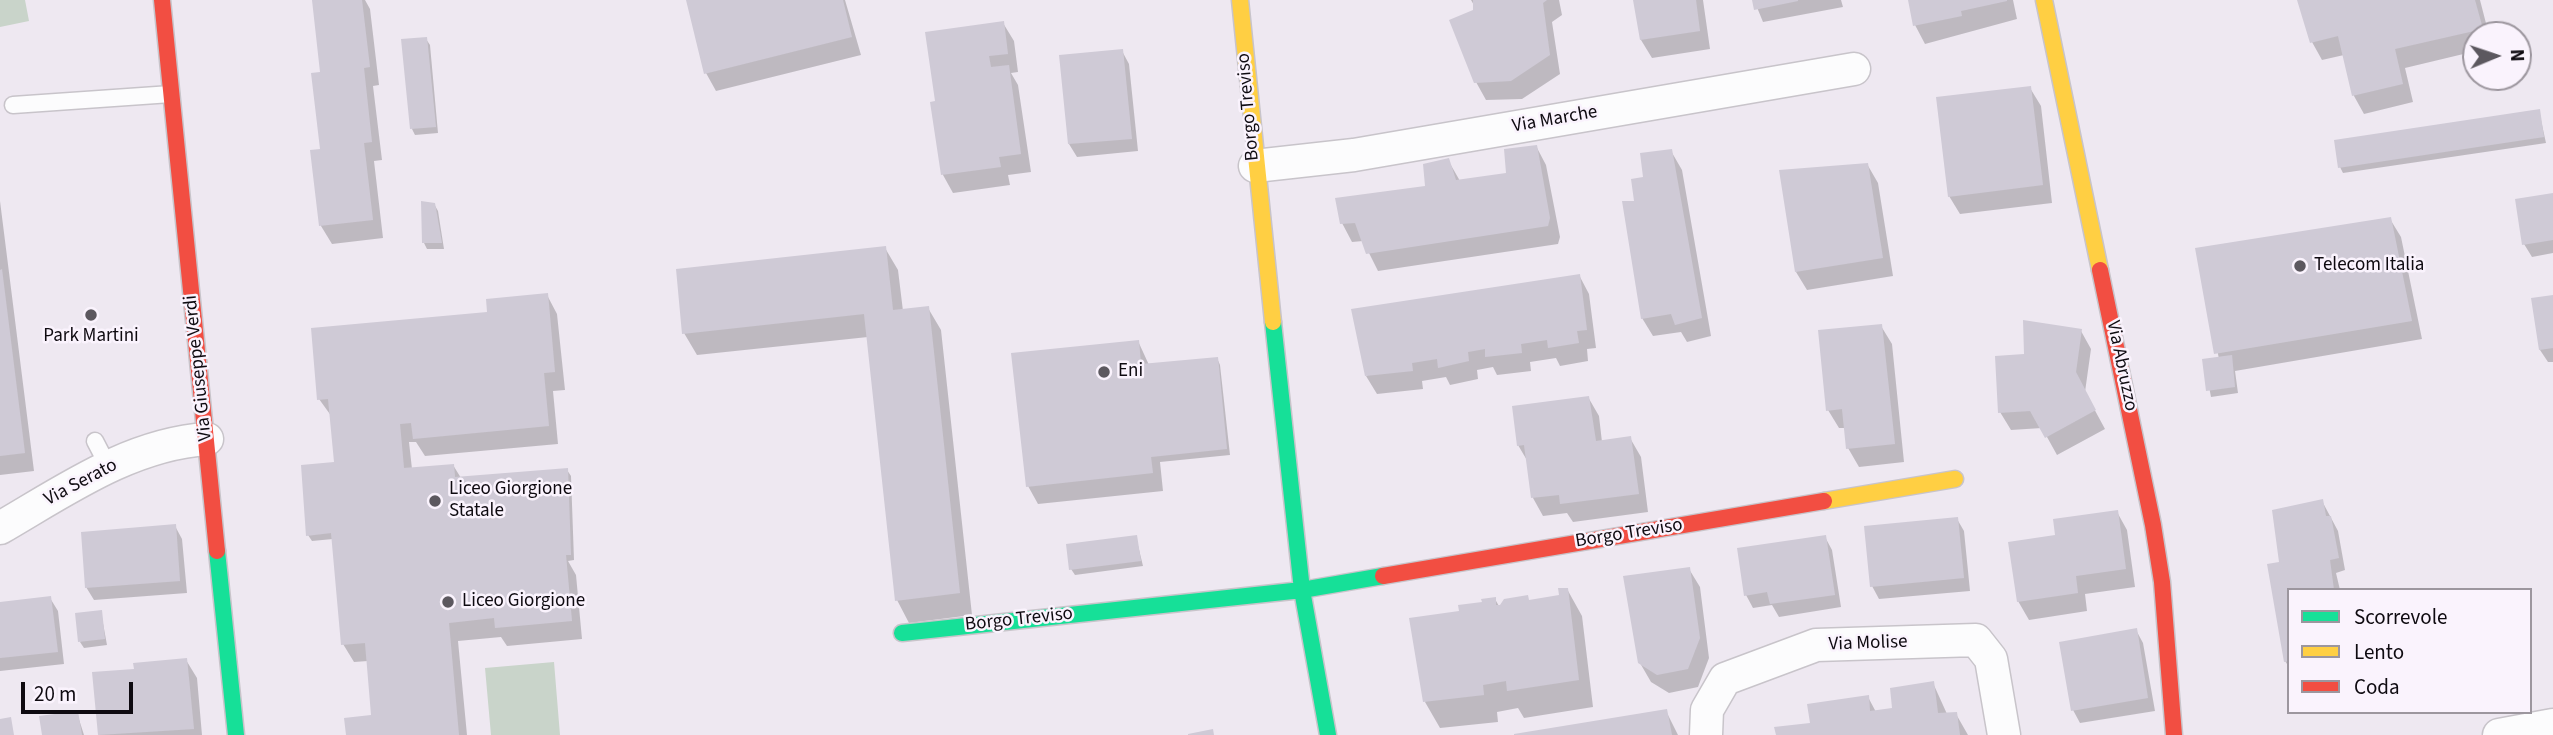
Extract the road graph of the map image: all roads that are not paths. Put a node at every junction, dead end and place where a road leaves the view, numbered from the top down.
1 (162, 0) edge
2 (1240, 0) edge
3 (2044, 0) edge
4 (1854, 69) dead end
5 (171, 94) junction
6 (13, 105) dead end
7 (1255, 166) junction
8 (206, 439) junction
9 (1955, 479) dead end
10 (0, 528) edge
11 (1303, 590) junction
12 (902, 633) dead end
13 (2553, 725) edge
14 (236, 735) edge
15 (1328, 735) edge
16 (1706, 735) edge
17 (2004, 735) edge
18 (2174, 735) edge
19 (2499, 735) edge

1 - 5 street, Via Giuseppe Verdi
2 - 7 street, Borgo Treviso
3 - 18 street, Via Abruzzo
4 - 7 street, Via Marche
5 - 6 lane
5 - 8 street, Via Giuseppe Verdi
7 - 11 street, Borgo Treviso
8 - 10 street, Via Serato
8 - 14 street, Via Giuseppe Verdi
9 - 11 street, Borgo Treviso
11 - 12 street, Borgo Treviso
11 - 15 street, Borgo Treviso
13 - 19 street
16 - 17 street, Via Molise

